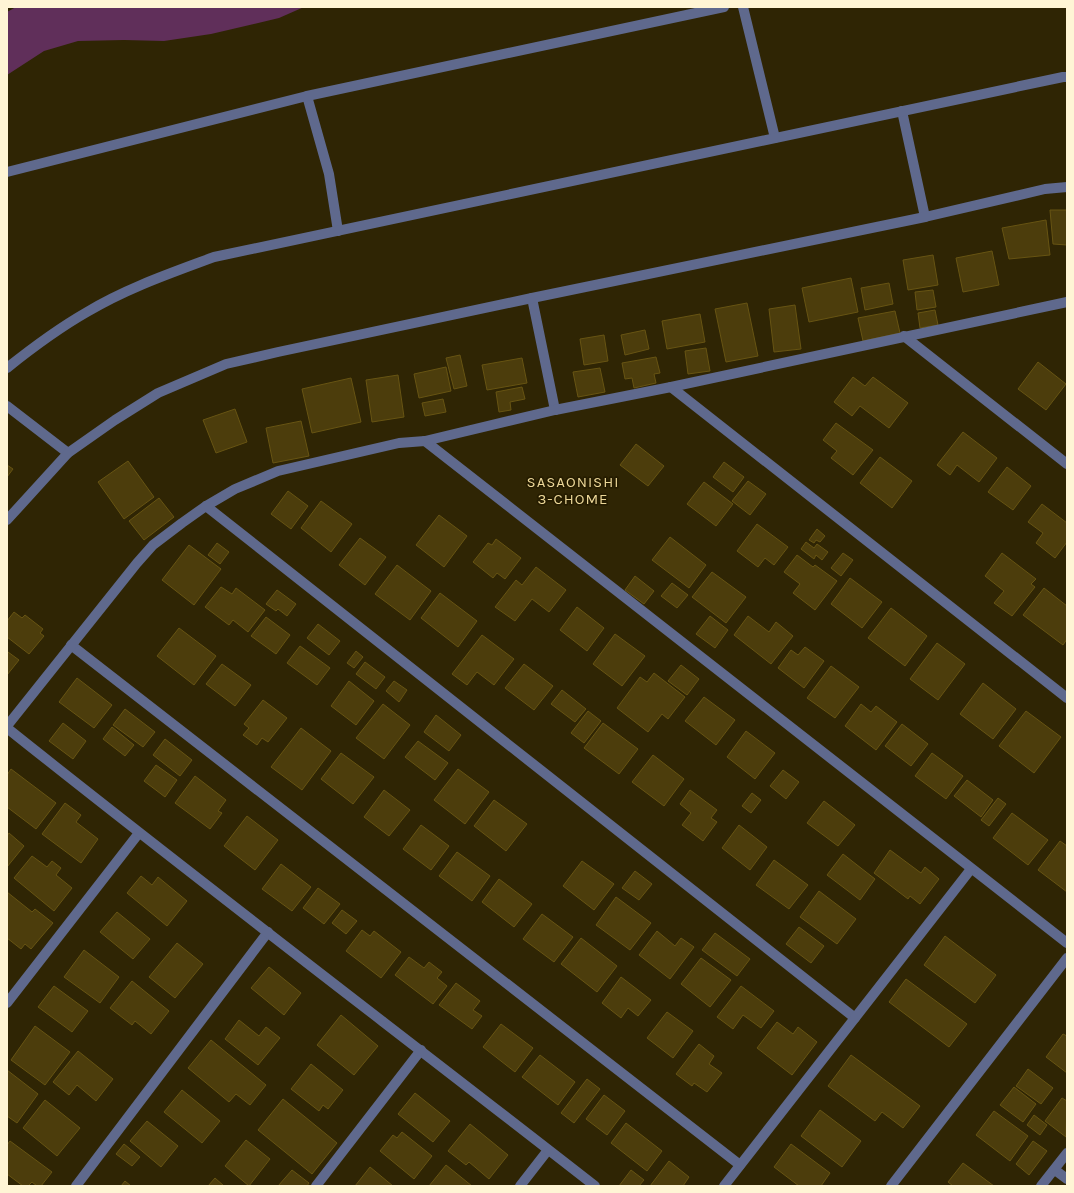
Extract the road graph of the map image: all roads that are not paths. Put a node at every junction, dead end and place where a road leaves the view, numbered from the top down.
1 (724, 7) edge
2 (743, 7) edge
3 (1067, 77) edge
4 (307, 96) junction
5 (902, 111) junction
6 (776, 138) junction
7 (7, 172) edge
8 (1067, 187) edge
9 (924, 217) junction
10 (338, 231) junction
11 (532, 298) junction
12 (1067, 302) edge
13 (904, 336) junction
14 (7, 368) edge
15 (671, 387) junction
16 (7, 406) edge
17 (555, 410) junction
18 (425, 441) junction
19 (68, 454) junction
20 (1067, 464) edge
21 (206, 506) junction
22 (7, 520) edge
23 (71, 644) junction
24 (1067, 698) edge
25 (7, 727) edge
26 (139, 832) junction
27 (971, 869) junction
28 (268, 932) junction
29 (1067, 943) edge
30 (1067, 958) edge
31 (7, 1003) edge
32 (855, 1018) junction
33 (420, 1050) junction
34 (548, 1150) junction
35 (1067, 1153) edge
36 (740, 1165) junction
37 (1055, 1170) junction
38 (1067, 1179) edge
39 (76, 1186) edge
40 (316, 1186) edge
41 (520, 1186) edge
42 (595, 1186) edge
43 (724, 1186) edge
44 (891, 1186) edge
45 (1041, 1186) edge

1 - 4 street
2 - 6 street
3 - 5 street
4 - 7 street
4 - 10 street
5 - 6 street
5 - 9 street
6 - 10 street
8 - 9 street
9 - 11 street
10 - 14 street
11 - 17 street
11 - 19 street
12 - 13 street
13 - 15 street
13 - 20 street
15 - 17 street
15 - 24 street
16 - 19 street
17 - 18 street
18 - 21 street
18 - 27 street
19 - 22 street
21 - 23 street
21 - 32 street
23 - 25 street
23 - 36 street
25 - 26 street
26 - 28 street
26 - 31 street
27 - 29 street
27 - 32 street
28 - 33 street
28 - 39 street
30 - 44 street
32 - 36 street
33 - 34 street
33 - 40 street
34 - 41 street
34 - 42 street
35 - 37 street
36 - 43 street
37 - 38 street
37 - 45 street

